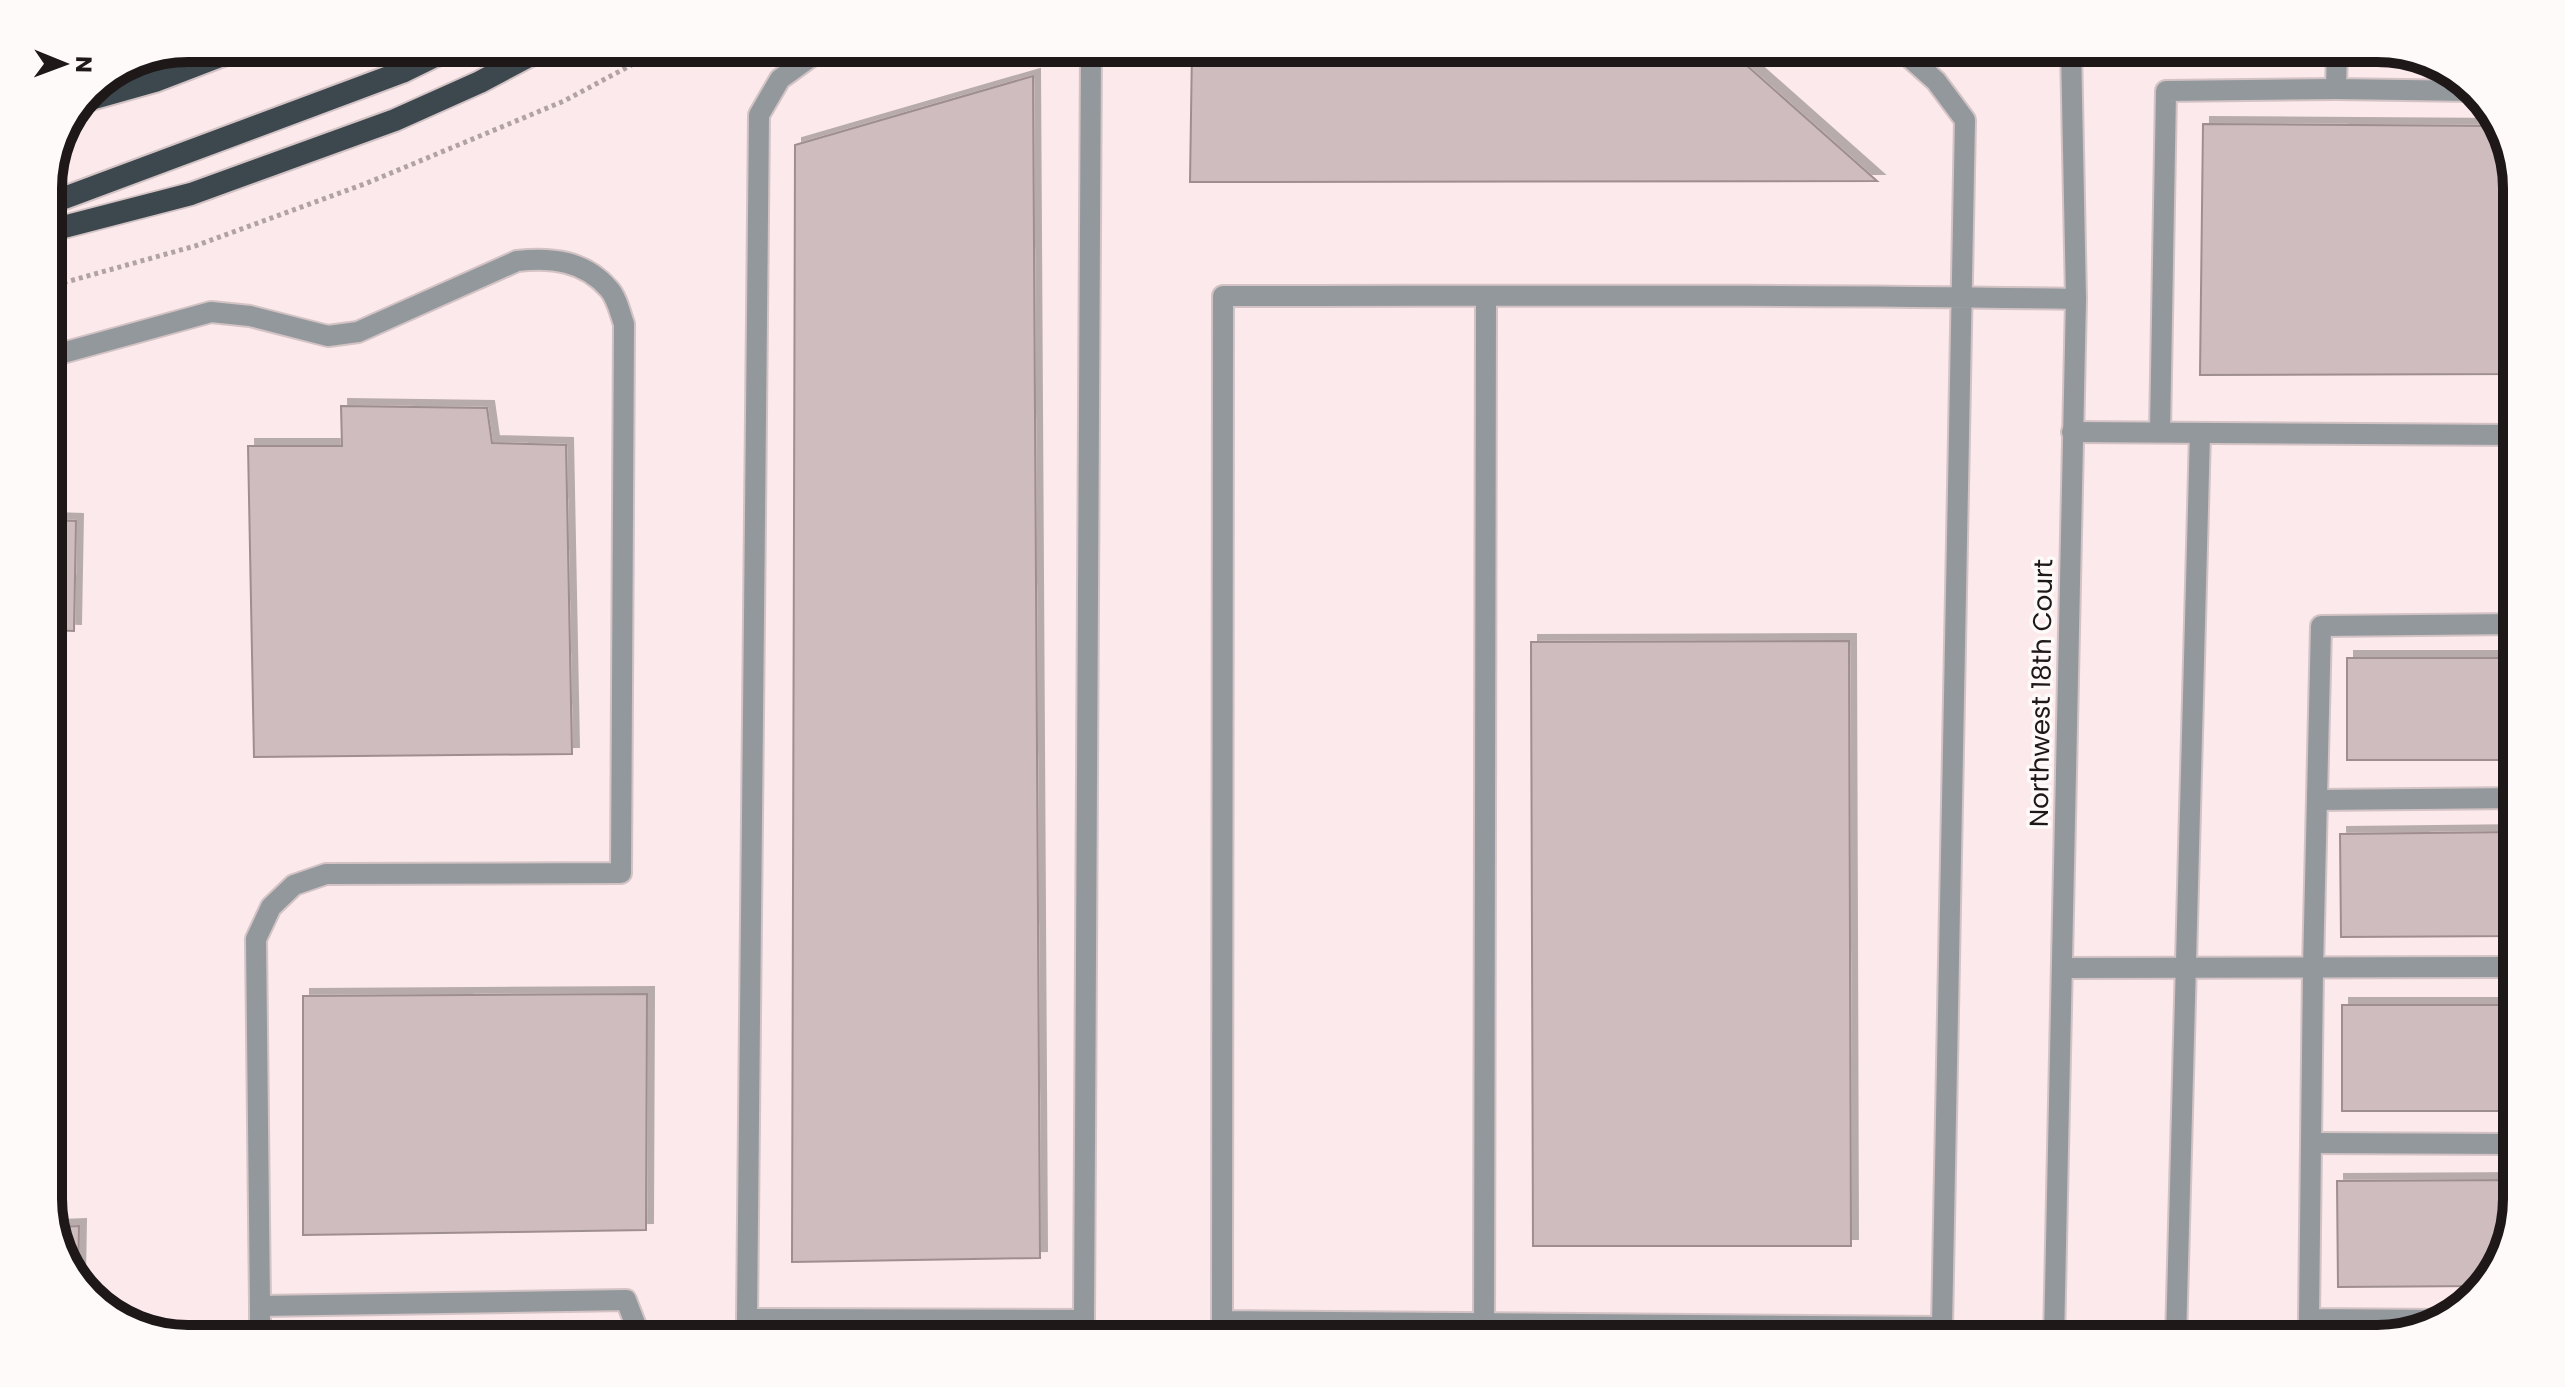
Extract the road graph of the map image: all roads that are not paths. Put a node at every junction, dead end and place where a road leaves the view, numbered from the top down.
1 (205, 62) edge
2 (422, 62) edge
3 (518, 62) edge
4 (804, 62) edge
5 (1091, 62) edge
6 (1915, 62) edge
7 (2071, 62) edge
8 (2337, 62) edge
9 (2336, 89) junction
10 (2457, 91) edge
11 (104, 95) edge
12 (62, 199) edge
13 (62, 227) edge
14 (1486, 297) junction
15 (1963, 297) junction
16 (2076, 299) junction
17 (62, 353) edge
18 (2072, 432) junction
19 (2160, 432) junction
20 (2200, 433) junction
21 (2503, 435) edge
22 (2503, 624) edge
23 (2503, 798) edge
24 (2317, 800) junction
25 (2187, 967) junction
26 (2503, 967) edge
27 (2062, 968) junction
28 (2313, 969) junction
29 (2311, 1143) junction
30 (2503, 1144) edge
31 (260, 1306) junction
32 (2410, 1320) edge
33 (260, 1325) edge
34 (636, 1325) edge
35 (794, 1325) edge
36 (1084, 1325) edge
37 (1327, 1325) edge
38 (1484, 1325) edge
39 (1942, 1325) edge
40 (2054, 1325) edge
41 (2176, 1325) edge

1 - 11 highway
2 - 12 highway
3 - 13 highway
4 - 35 street
5 - 36 street
6 - 15 street
7 - 16 street, Northwest 18th Court
8 - 9 street
9 - 10 street
9 - 19 street
14 - 15 street
14 - 37 street
14 - 38 street
15 - 16 street
15 - 39 street
16 - 18 street, Northwest 18th Court
17 - 31 street
18 - 19 street
18 - 27 street, Northwest 18th Court
19 - 20 street
20 - 21 street
20 - 25 street
22 - 24 street
23 - 24 street
24 - 28 street
25 - 27 street
25 - 28 street
25 - 41 street
26 - 28 street
27 - 40 street, Northwest 18th Court
28 - 29 street
29 - 30 street
29 - 32 street
31 - 33 street
31 - 34 street

